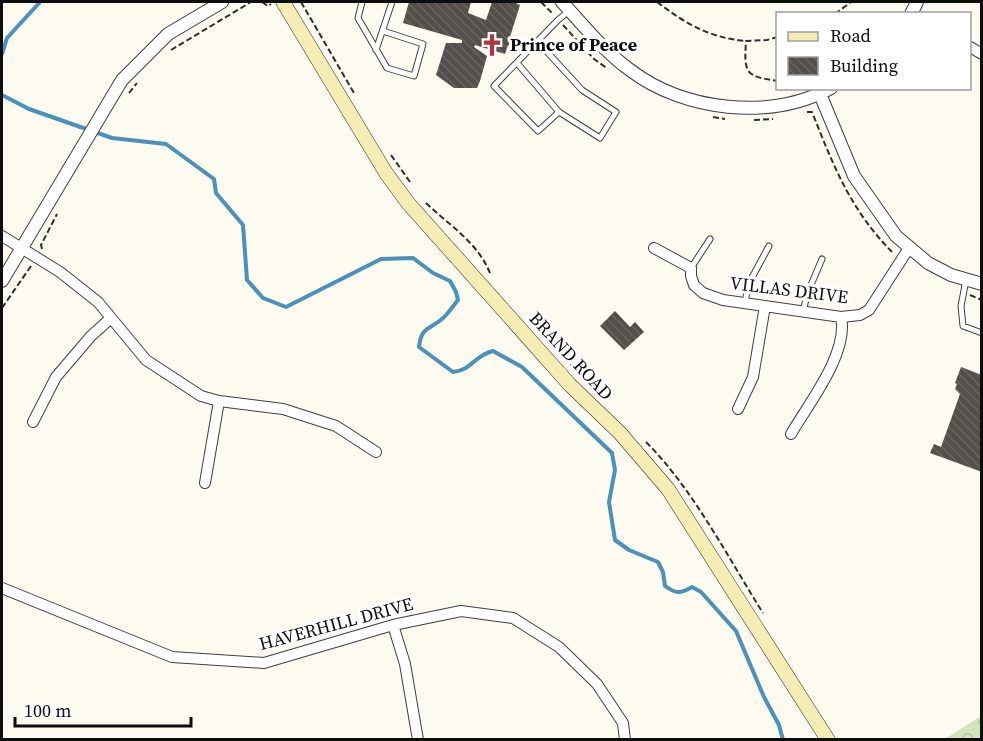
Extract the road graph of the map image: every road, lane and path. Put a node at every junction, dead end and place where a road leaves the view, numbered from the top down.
1 (222, 2) edge
2 (251, 2) edge
3 (262, 2) edge
4 (283, 2) edge
5 (362, 2) edge
6 (392, 2) edge
7 (541, 2) edge
8 (657, 2) edge
9 (851, 2) edge
10 (268, 6) dead end
11 (566, 6) edge
12 (838, 12) edge
13 (558, 20) junction
14 (383, 32) junction
15 (776, 38) edge
16 (746, 41) junction
17 (538, 42) junction
18 (376, 50) junction
19 (168, 52) dead end
20 (517, 63) junction
21 (612, 71) dead end
22 (139, 80) dead end
23 (776, 81) edge
24 (825, 91) edge
25 (127, 97) dead end
26 (802, 111) dead end
27 (559, 112) junction
28 (710, 117) dead end
29 (777, 118) dead end
30 (730, 120) dead end
31 (746, 120) dead end
32 (60, 208) dead end
33 (2, 236) edge
34 (710, 239) dead end
35 (769, 246) dead end
36 (21, 248) junction
37 (654, 248) dead end
38 (909, 248) junction
39 (36, 257) junction
40 (822, 259) dead end
41 (902, 260) junction
42 (691, 268) junction
43 (2, 281) edge
44 (981, 284) edge
45 (964, 286) junction
46 (981, 300) edge
47 (745, 303) junction
48 (765, 306) junction
49 (2, 308) edge
50 (803, 311) junction
51 (841, 317) junction
52 (111, 318) junction
53 (981, 333) edge
54 (219, 401) junction
55 (738, 409) dead end
56 (33, 422) dead end
57 (791, 434) dead end
58 (376, 452) dead end
59 (205, 483) dead end
60 (2, 588) edge
61 (393, 625) junction
62 (418, 740) edge
63 (625, 740) edge
64 (828, 740) edge

1 - 36 street
2 - 19 path
3 - 10 path
4 - 64 main road, BRAND ROAD
5 - 18 lane
6 - 14 lane
7 - 13 path
8 - 16 path
9 - 12 path
11 - 13 lane
11 - 24 street
13 - 17 lane
13 - 21 path
14 - 18 lane
14 - 18 lane
15 - 16 path
16 - 23 path
17 - 20 lane
17 - 27 lane
20 - 27 lane
20 - 27 lane
22 - 25 path
24 - 38 street
26 - 41 path
28 - 30 path
29 - 31 path
32 - 39 path
33 - 36 street
34 - 42 lane
35 - 47 lane
36 - 39 street
36 - 43 street
37 - 42 street
38 - 41 street, VILLAS DRIVE
38 - 45 street
39 - 49 path
39 - 52 street
40 - 50 lane
41 - 51 street, VILLAS DRIVE
42 - 47 street, VILLAS DRIVE
44 - 45 street
45 - 46 path
45 - 53 lane
47 - 48 street, VILLAS DRIVE
48 - 50 street, VILLAS DRIVE
48 - 55 street
50 - 51 street, VILLAS DRIVE
51 - 57 street
52 - 54 street
52 - 56 street
54 - 58 street
54 - 59 street
60 - 61 street, HAVERHILL DRIVE
61 - 62 street
61 - 63 street, HAVERHILL DRIVE

